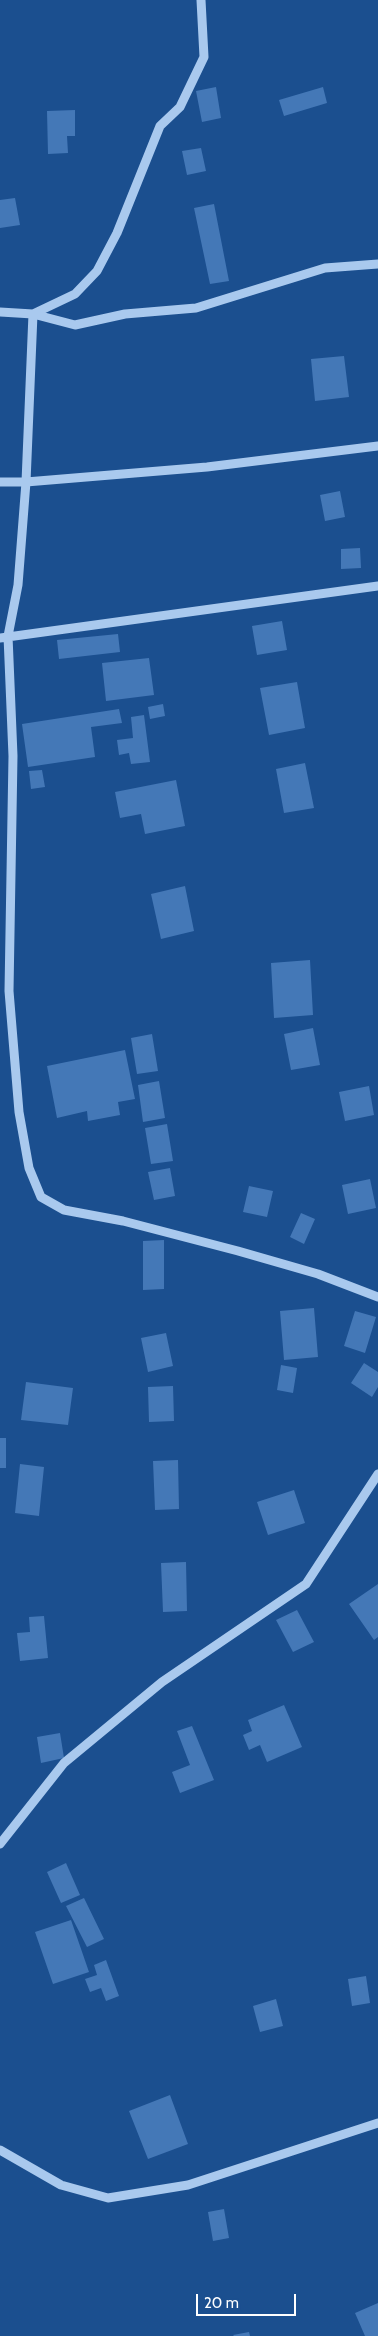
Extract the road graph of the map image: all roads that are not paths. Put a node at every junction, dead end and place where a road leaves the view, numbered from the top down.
1 (201, 0) edge
2 (378, 264) edge
3 (0, 312) edge
4 (33, 314) junction
5 (378, 446) edge
6 (0, 482) edge
7 (26, 482) junction
8 (378, 586) edge
9 (4, 637) edge
10 (378, 1297) edge
11 (378, 1474) edge
12 (0, 1844) edge
13 (378, 2123) edge
14 (0, 2150) edge

1 - 4 street
2 - 4 street
3 - 4 street
4 - 7 street
5 - 7 street
6 - 7 street
7 - 9 street
8 - 9 street
9 - 10 street
11 - 12 street
13 - 14 street

